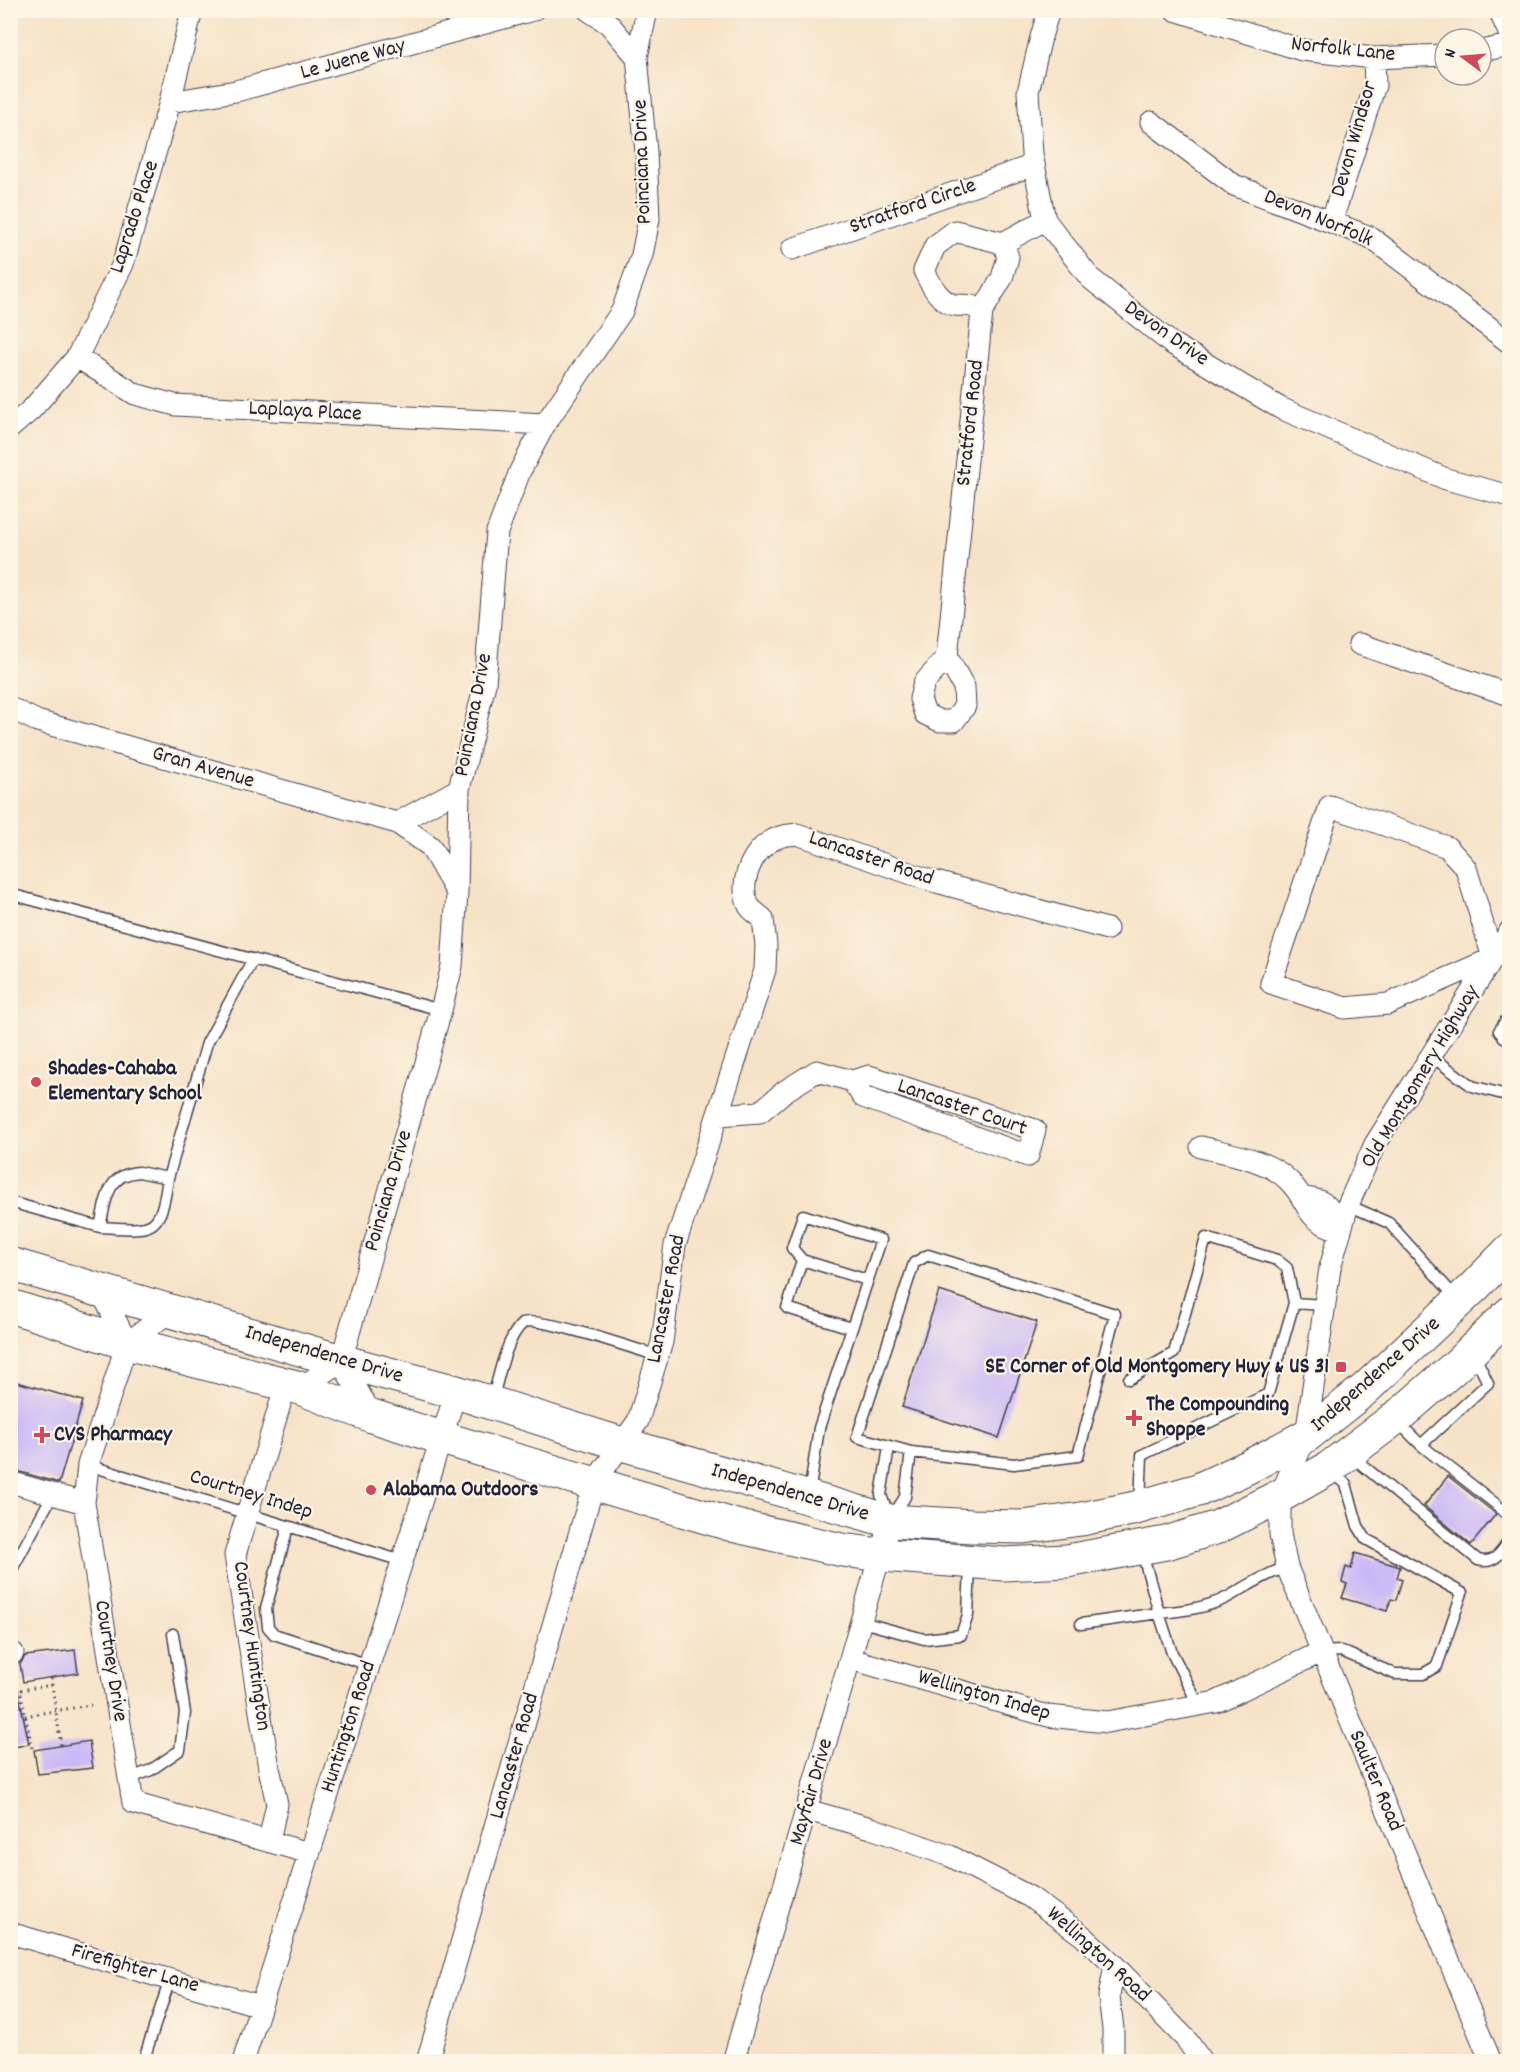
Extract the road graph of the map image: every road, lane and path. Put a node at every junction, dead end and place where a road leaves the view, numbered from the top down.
1 (192, 10) edge
2 (533, 10) edge
3 (588, 10) edge
4 (647, 10) edge
5 (1049, 10) edge
6 (1175, 10) edge
7 (1499, 10) edge
8 (1509, 35) edge
9 (1509, 45) edge
10 (1493, 48) edge
11 (1433, 56) edge
12 (637, 57) junction
13 (1374, 58) junction
14 (170, 102) junction
15 (1151, 123) dead end
16 (1034, 165) junction
17 (1045, 220) junction
18 (1332, 220) junction
19 (1003, 243) junction
20 (792, 249) dead end
21 (982, 312) junction
22 (1509, 343) edge
23 (77, 357) junction
24 (545, 424) junction
25 (10, 428) edge
26 (1509, 496) edge
27 (1359, 644) dead end
28 (947, 657) dead end
29 (1509, 695) edge
30 (10, 708) edge
31 (459, 789) junction
32 (397, 823) junction
33 (457, 893) junction
34 (10, 894) edge
35 (1107, 929) dead end
36 (1509, 931) edge
37 (1493, 958) junction
38 (253, 959) junction
39 (441, 1010) junction
40 (1509, 1014) edge
41 (1509, 1039) edge
42 (1431, 1056) junction
43 (852, 1081) junction
44 (1509, 1096) edge
45 (940, 1099) junction
46 (719, 1115) junction
47 (933, 1122) junction
48 (1201, 1147) dead end
49 (168, 1178) junction
50 (10, 1202) edge
51 (1348, 1205) junction
52 (100, 1227) junction
53 (1340, 1230) junction
54 (1509, 1250) edge
55 (802, 1260) junction
56 (10, 1264) edge
57 (867, 1280) junction
58 (100, 1290) junction
59 (1459, 1302) junction
60 (1294, 1303) junction
61 (1324, 1305) junction
62 (10, 1306) edge
63 (172, 1310) junction
64 (1509, 1313) edge
65 (851, 1328) junction
66 (127, 1342) junction
67 (1472, 1351) junction
68 (658, 1356) junction
69 (340, 1361) junction
70 (1130, 1379) dead end
71 (293, 1386) junction
72 (456, 1392) junction
73 (492, 1403) junction
74 (372, 1416) junction
75 (1395, 1418) junction
76 (1306, 1436) junction
77 (442, 1438) junction
78 (622, 1444) junction
79 (1421, 1445) junction
80 (889, 1447) junction
81 (911, 1452) junction
82 (1338, 1460) junction
83 (88, 1465) junction
84 (10, 1482) edge
85 (594, 1483) junction
86 (53, 1494) junction
87 (1280, 1496) junction
88 (809, 1498) junction
89 (84, 1503) junction
90 (1140, 1507) junction
91 (248, 1514) junction
92 (1509, 1518) edge
93 (890, 1521) junction
94 (288, 1527) junction
95 (1509, 1539) edge
96 (1140, 1548) junction
97 (881, 1555) junction
98 (402, 1561) junction
99 (970, 1562) junction
100 (1287, 1567) junction
101 (10, 1573) edge
102 (1159, 1613) junction
103 (862, 1622) junction
104 (1081, 1624) dead end
105 (173, 1634) dead end
106 (1321, 1652) junction
107 (851, 1659) junction
108 (369, 1665) junction
109 (51, 1678) dead end
110 (52, 1685) junction
111 (91, 1705) dead end
112 (1193, 1706) junction
113 (56, 1711) junction
114 (25, 1716) junction
115 (62, 1745) dead end
116 (32, 1748) dead end
117 (129, 1779) junction
118 (807, 1810) junction
119 (269, 1841) junction
120 (309, 1852) junction
121 (10, 1933) edge
122 (1115, 1966) junction
123 (170, 1979) junction
124 (260, 2006) junction
125 (143, 2061) edge
126 (243, 2061) edge
127 (427, 2061) edge
128 (733, 2061) edge
129 (1113, 2061) edge
130 (1202, 2061) edge
131 (1491, 2061) edge

1 - 14 street, Laprado Place
2 - 14 street, Le Juene Way
3 - 12 street
4 - 12 street, Poinciana Drive
5 - 16 street, Devon Drive
6 - 13 street, Norfolk Lane
7 - 8 street
9 - 10 street
11 - 13 street, Norfolk Lane
12 - 24 street, Poinciana Drive
13 - 18 street, Devon Windsor
14 - 23 street, Laprado Place
15 - 18 street, Devon Norfolk
16 - 17 street, Devon Drive
16 - 20 street, Stratford Circle
17 - 19 street
17 - 26 street, Devon Drive
18 - 22 street, Devon Norfolk
19 - 21 street, Stratford Road
19 - 21 street, Stratford Circle
21 - 28 street, Stratford Road
23 - 24 street, Laplaya Place
23 - 25 street, Laprado Place
24 - 31 street, Poinciana Drive
27 - 29 street
30 - 32 street, Gran Avenue
31 - 32 street
31 - 33 street, Poinciana Drive
32 - 33 street, Gran Avenue
33 - 39 street, Poinciana Drive
34 - 38 lane
35 - 46 street, Lancaster Road
36 - 37 street, Old Montgomery Highway
37 - 37 street, Old Montgomery Highway
37 - 42 street, Old Montgomery Highway
38 - 39 lane
38 - 49 lane
39 - 69 street, Poinciana Drive
40 - 41 lane
42 - 44 lane
42 - 51 street, Old Montgomery Highway
43 - 45 street, Lancaster Court
43 - 46 street, Lancaster Court
43 - 47 street, Lancaster Court
45 - 47 street
45 - 47 street, Lancaster Court
46 - 68 street, Lancaster Road
48 - 53 street
49 - 52 lane
49 - 52 lane
50 - 52 lane
51 - 53 street, Old Montgomery Highway
51 - 59 lane
53 - 61 street, Old Montgomery Highway
54 - 59 main road, Independence Drive
55 - 57 lane
55 - 57 lane
55 - 65 lane
56 - 58 main road, Independence Drive
57 - 65 lane
58 - 63 main road, Independence Drive
58 - 66 street
59 - 76 main road, Independence Drive
60 - 61 lane
60 - 70 lane
60 - 90 lane
61 - 76 street, Old Montgomery Highway
62 - 66 main road, Independence Drive
63 - 66 street
63 - 69 main road, Independence Drive
64 - 67 main road, Independence Drive
65 - 88 lane
66 - 71 main road, Independence Drive
66 - 83 street, Courtney Drive
67 - 75 main road, Independence Drive
67 - 79 lane
68 - 73 lane
68 - 78 street, Lancaster Road
69 - 71 street
69 - 72 main road, Independence Drive
69 - 74 street
71 - 74 main road, Independence Drive
71 - 91 street, Courtney Huntington
72 - 73 main road, Independence Drive
72 - 77 street, Huntington Road
73 - 78 main road, Independence Drive
74 - 77 main road, Independence Drive
75 - 79 lane
75 - 82 main road, Independence Drive
76 - 87 street, Old Montgomery Highway
76 - 90 main road, Independence Drive
77 - 85 main road, Independence Drive
77 - 98 street, Huntington Road
78 - 85 street, Lancaster Road
78 - 88 main road, Independence Drive
79 - 92 lane
80 - 81 lane
80 - 81 lane
80 - 93 lane
81 - 93 lane
82 - 87 main road, Independence Drive
82 - 95 lane
82 - 106 lane
83 - 89 street, Courtney Drive
83 - 91 lane, Courtney Indep
84 - 86 street
85 - 97 main road, Independence Drive
85 - 127 street, Lancaster Road
86 - 89 street
86 - 101 lane
87 - 96 main road, Independence Drive
87 - 100 street, Saulter Road
88 - 93 main road, Independence Drive
89 - 117 street, Courtney Drive
90 - 93 main road, Independence Drive
91 - 94 lane, Courtney Indep
91 - 119 street, Courtney Huntington
93 - 97 street, Mayfair Drive
94 - 98 lane, Courtney Indep
94 - 108 lane
96 - 99 main road, Independence Drive
96 - 102 lane
97 - 99 main road, Independence Drive
97 - 103 street, Mayfair Drive
98 - 108 street, Huntington Road
99 - 103 lane
100 - 102 lane
100 - 106 street, Saulter Road
102 - 104 lane
102 - 112 lane
103 - 107 street, Mayfair Drive
105 - 117 lane
106 - 112 street, Wellington Indep
106 - 131 street, Saulter Road
107 - 112 street, Wellington Indep
107 - 118 street, Mayfair Drive
108 - 120 street, Huntington Road
109 - 110 path
110 - 113 path
110 - 114 path
111 - 113 path
113 - 114 path
113 - 115 path
114 - 116 path
117 - 119 street, Courtney Drive
118 - 122 street, Wellington Road
118 - 128 street, Mayfair Drive
119 - 120 street, Courtney Drive
120 - 124 street, Huntington Road
121 - 123 street, Firefighter Lane
122 - 129 street
122 - 130 street, Wellington Road
123 - 124 street, Firefighter Lane
123 - 125 lane
124 - 126 street, Huntington Road

